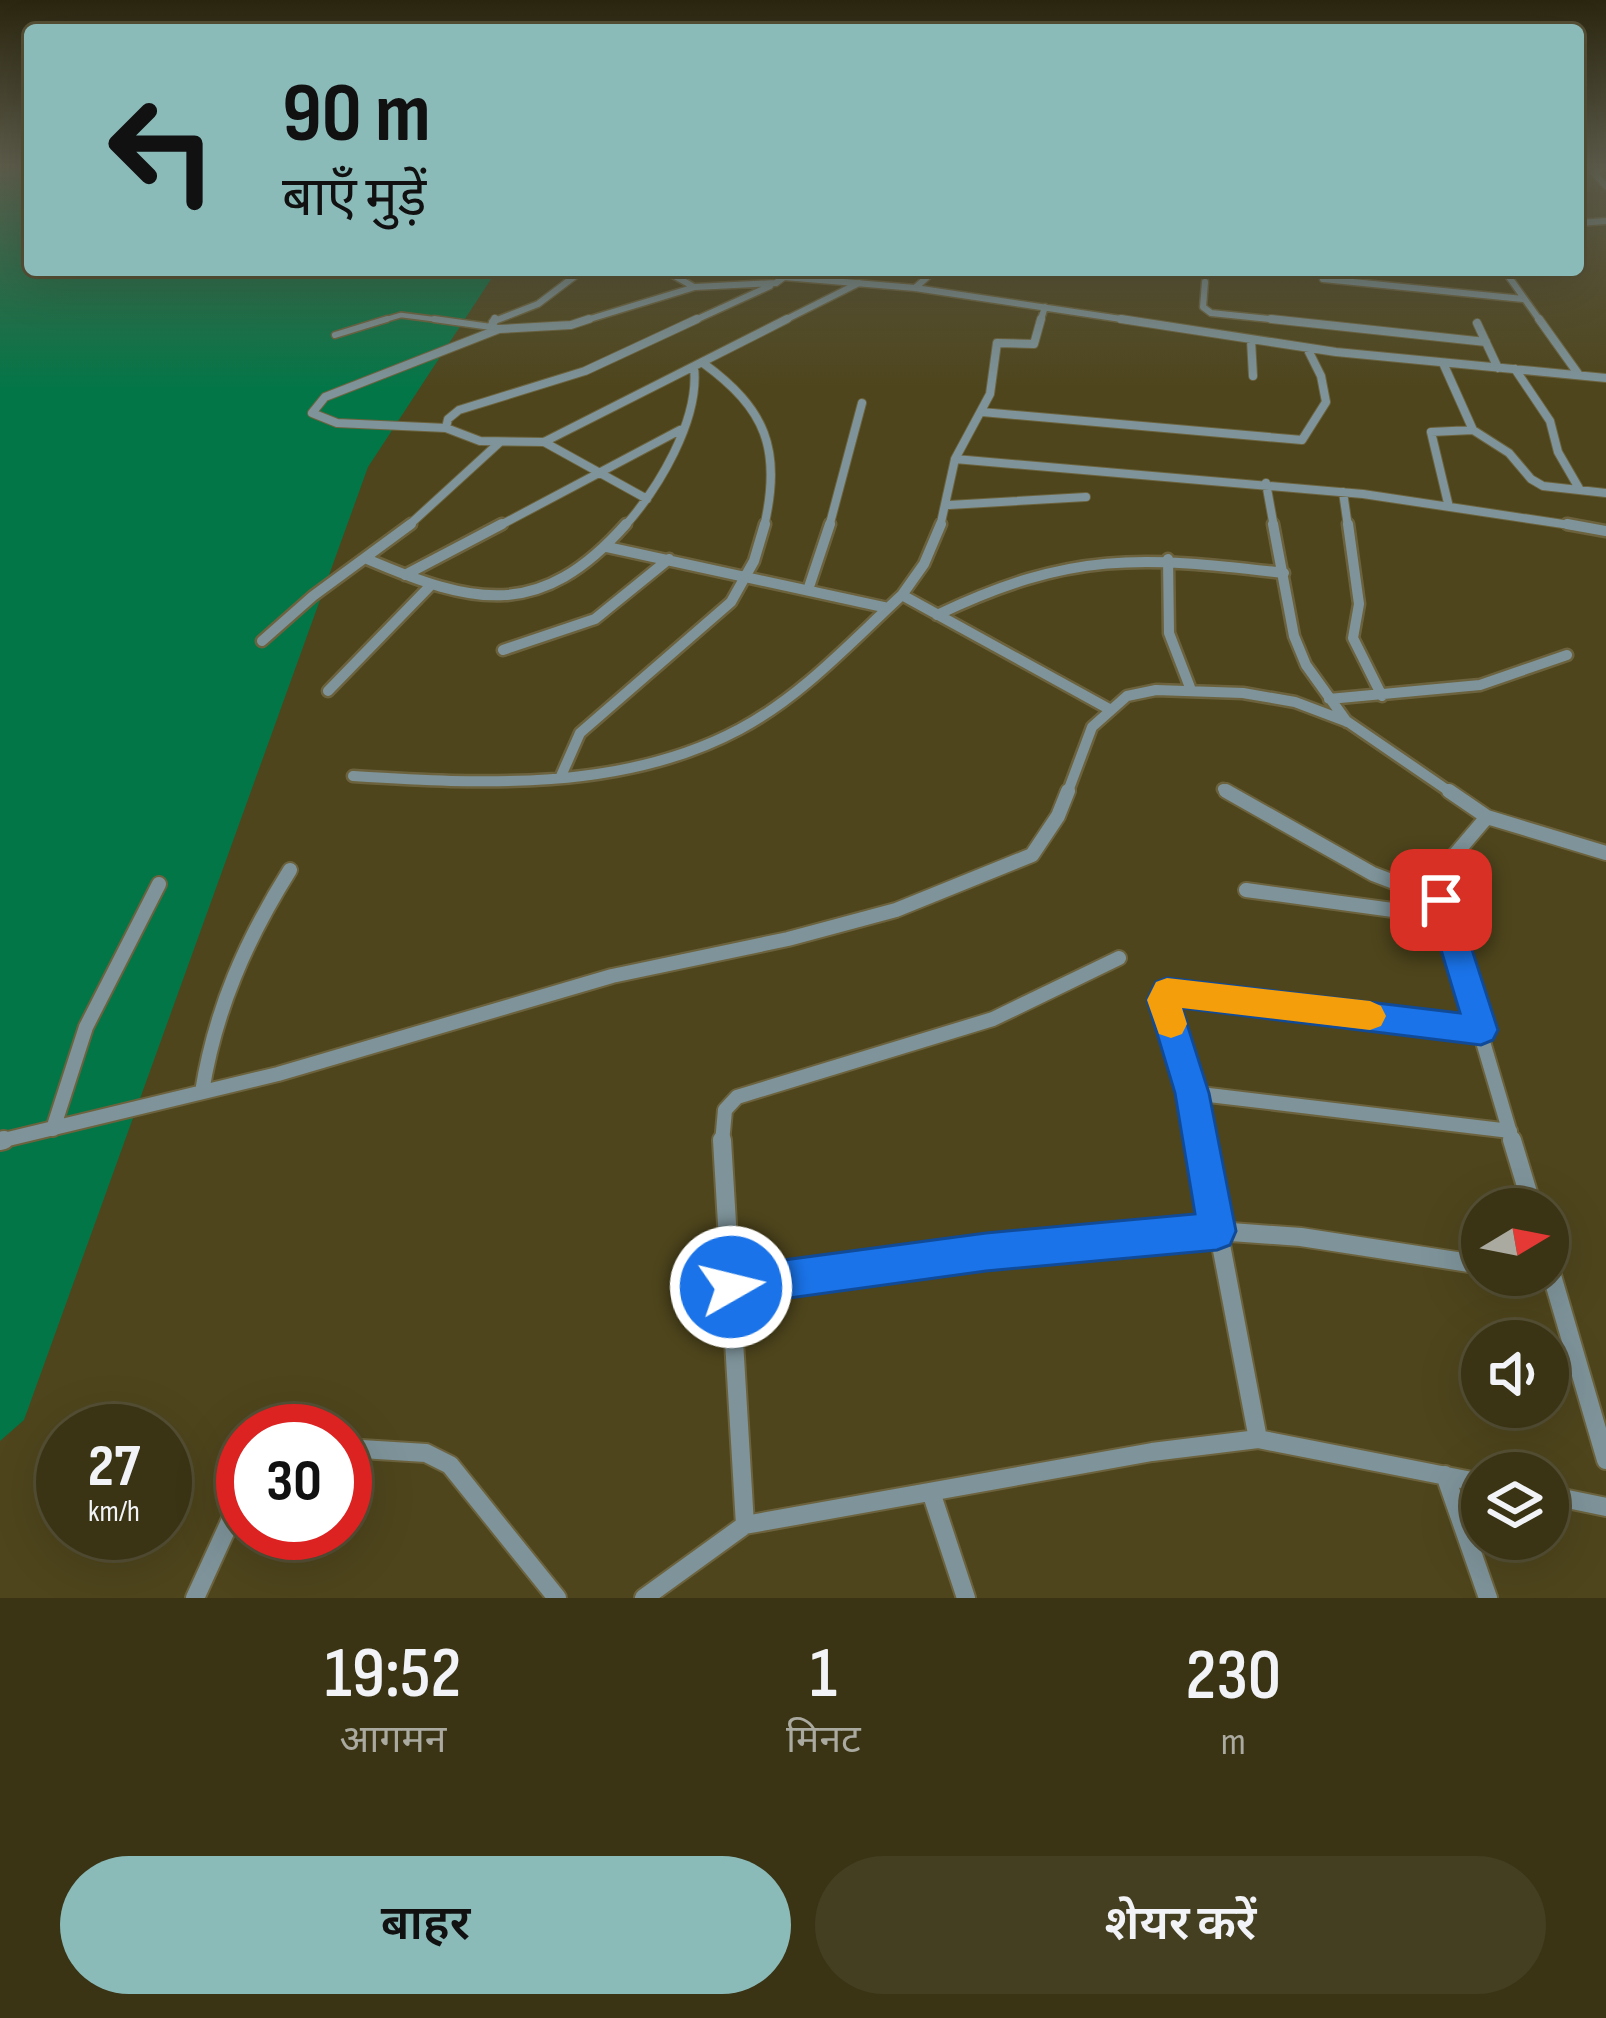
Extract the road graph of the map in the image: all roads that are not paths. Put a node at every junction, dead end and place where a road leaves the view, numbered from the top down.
1 (576, 276) edge
2 (675, 276) edge
3 (772, 276) edge
4 (786, 276) edge
5 (886, 276) edge
6 (928, 276) edge
7 (1366, 276) edge
8 (1508, 276) edge
9 (1323, 279) dead end
10 (780, 280) junction
11 (860, 282) junction
12 (1204, 282) dead end
13 (873, 283) junction
14 (1368, 284) junction
15 (695, 287) junction
16 (915, 288) junction
17 (1522, 298) junction
18 (1045, 307) junction
19 (1477, 323) dead end
20 (495, 328) junction
21 (335, 335) dead end
22 (1250, 340) junction
23 (1486, 342) junction
24 (1307, 348) junction
25 (1443, 363) junction
26 (699, 365) junction
27 (1498, 368) junction
28 (1515, 369) junction
29 (1252, 376) dead end
30 (1579, 376) junction
31 (1606, 378) edge
32 (862, 403) dead end
33 (982, 412) junction
34 (446, 428) junction
35 (680, 430) junction
36 (1473, 430) junction
37 (500, 442) junction
38 (544, 442) junction
39 (955, 459) junction
40 (599, 472) junction
41 (1265, 483) junction
42 (1580, 490) junction
43 (1343, 492) junction
44 (1606, 493) edge
45 (1086, 497) dead end
46 (646, 499) junction
47 (1448, 503) junction
48 (949, 505) junction
49 (1606, 531) edge
50 (607, 547) junction
51 (367, 559) junction
52 (669, 559) junction
53 (1168, 559) junction
54 (1284, 573) junction
55 (405, 575) junction
56 (750, 575) junction
57 (431, 585) junction
58 (809, 587) junction
59 (902, 596) junction
60 (888, 608) junction
61 (938, 615) junction
62 (262, 640) dead end
63 (503, 650) dead end
64 (1567, 655) dead end
65 (1191, 690) junction
66 (328, 692) dead end
67 (1382, 696) junction
68 (1329, 699) junction
69 (1109, 710) junction
70 (1348, 722) junction
71 (353, 776) dead end
72 (561, 776) junction
73 (1223, 789) dead end
74 (1487, 817) junction
75 (1606, 853) edge
76 (290, 870) dead end
77 (159, 884) dead end
78 (1246, 890) dead end
79 (1441, 900) junction
80 (1444, 917) junction
81 (1119, 958) dead end
82 (1481, 1030) junction
83 (202, 1092) junction
84 (1192, 1093) junction
85 (53, 1129) junction
86 (1510, 1131) junction
87 (0, 1141) edge
88 (1527, 1188) edge
89 (1217, 1231) junction
90 (1461, 1262) edge
91 (731, 1287) junction
92 (1557, 1296) edge
93 (1258, 1439) junction
94 (372, 1450) edge
95 (1606, 1460) edge
96 (1445, 1475) junction
97 (1461, 1478) edge
98 (931, 1492) junction
99 (1569, 1500) edge
100 (1606, 1507) edge
101 (746, 1525) junction
102 (216, 1552) edge
103 (195, 1598) edge
104 (557, 1598) edge
105 (644, 1598) edge
106 (966, 1598) edge
107 (1488, 1598) edge

1 - 20 street
2 - 15 street
3 - 10 street
4 - 10 street
5 - 13 street
6 - 16 street
7 - 14 street
8 - 17 street
9 - 14 street
10 - 11 street
10 - 15 street
10 - 34 street
11 - 13 street
11 - 26 street
12 - 23 street
13 - 16 street
14 - 17 street
15 - 20 street
16 - 18 street
17 - 30 street
18 - 22 street
18 - 33 street
19 - 23 street
20 - 21 lane
20 - 34 street
22 - 24 street
22 - 29 street
23 - 27 street
24 - 25 street
24 - 33 street
25 - 27 street
25 - 36 street
26 - 35 street
26 - 38 street
26 - 56 street
27 - 28 street
28 - 30 street
28 - 42 street
30 - 31 street
32 - 58 street
33 - 39 street
34 - 37 street
35 - 40 street
35 - 46 street
36 - 42 street
36 - 47 street
37 - 38 street
37 - 51 street
38 - 40 street
39 - 41 street
39 - 48 street
40 - 46 street
40 - 55 street
41 - 43 street
41 - 54 street
42 - 44 street
43 - 47 street
43 - 67 street
45 - 48 street
46 - 50 street
47 - 49 street
48 - 59 street
50 - 52 street
50 - 57 street
51 - 55 street
51 - 62 street
52 - 56 street
52 - 63 street
53 - 54 street
53 - 61 street
53 - 65 street
54 - 68 street
55 - 57 street
56 - 58 street
56 - 72 street
57 - 66 street
58 - 60 street
59 - 60 street
59 - 61 street
60 - 72 street
61 - 69 street
64 - 67 street
65 - 69 street
65 - 70 street
67 - 68 street
68 - 70 street
69 - 83 street
70 - 74 street
71 - 72 street
73 - 79 street
74 - 75 street
74 - 79 street
76 - 83 street
77 - 85 street
78 - 80 street
79 - 80 street
80 - 82 street
81 - 91 street
82 - 84 street
82 - 86 street
83 - 85 street
84 - 86 street
84 - 89 street
85 - 87 street
86 - 88 street
89 - 90 street
89 - 91 street
89 - 93 street
91 - 101 street
92 - 95 street
93 - 96 street
93 - 98 street
94 - 104 street
96 - 97 street
96 - 107 street
98 - 101 street
98 - 106 street
99 - 100 street
101 - 105 street
102 - 103 street

